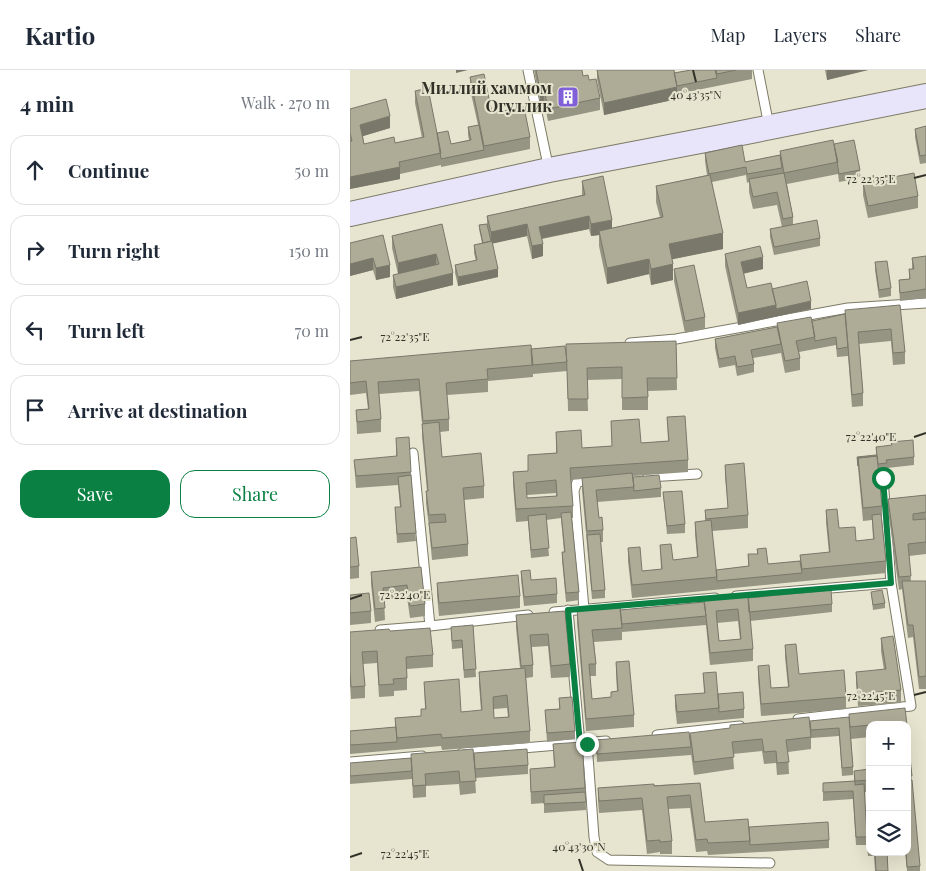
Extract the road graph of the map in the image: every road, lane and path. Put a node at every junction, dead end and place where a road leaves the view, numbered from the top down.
1 (528, 70) edge
2 (758, 70) edge
3 (926, 96) edge
4 (769, 127) junction
5 (549, 170) junction
6 (350, 214) edge
7 (926, 303) edge
8 (617, 343) edge
9 (413, 453) dead end
10 (697, 474) dead end
11 (642, 478) edge
12 (883, 478) dead end
13 (605, 480) edge
14 (891, 583) junction
15 (584, 609) junction
16 (568, 610) junction
17 (548, 613) edge
18 (538, 614) edge
19 (430, 626) junction
20 (368, 632) edge
21 (793, 720) edge
22 (744, 725) edge
23 (646, 737) edge
24 (616, 740) edge
25 (583, 744) junction
26 (455, 754) edge
27 (427, 756) edge
28 (350, 762) edge
29 (770, 863) dead end

1 - 5 lane
2 - 4 lane
3 - 4 main road
4 - 5 main road
5 - 6 main road
7 - 8 lane
9 - 19 lane
10 - 11 lane
12 - 14 lane
13 - 15 lane
14 - 15 lane
14 - 21 lane
15 - 16 lane
16 - 17 lane
16 - 25 lane
18 - 19 lane
19 - 20 lane
22 - 23 lane
24 - 25 lane
25 - 26 lane
25 - 29 lane
27 - 28 lane

